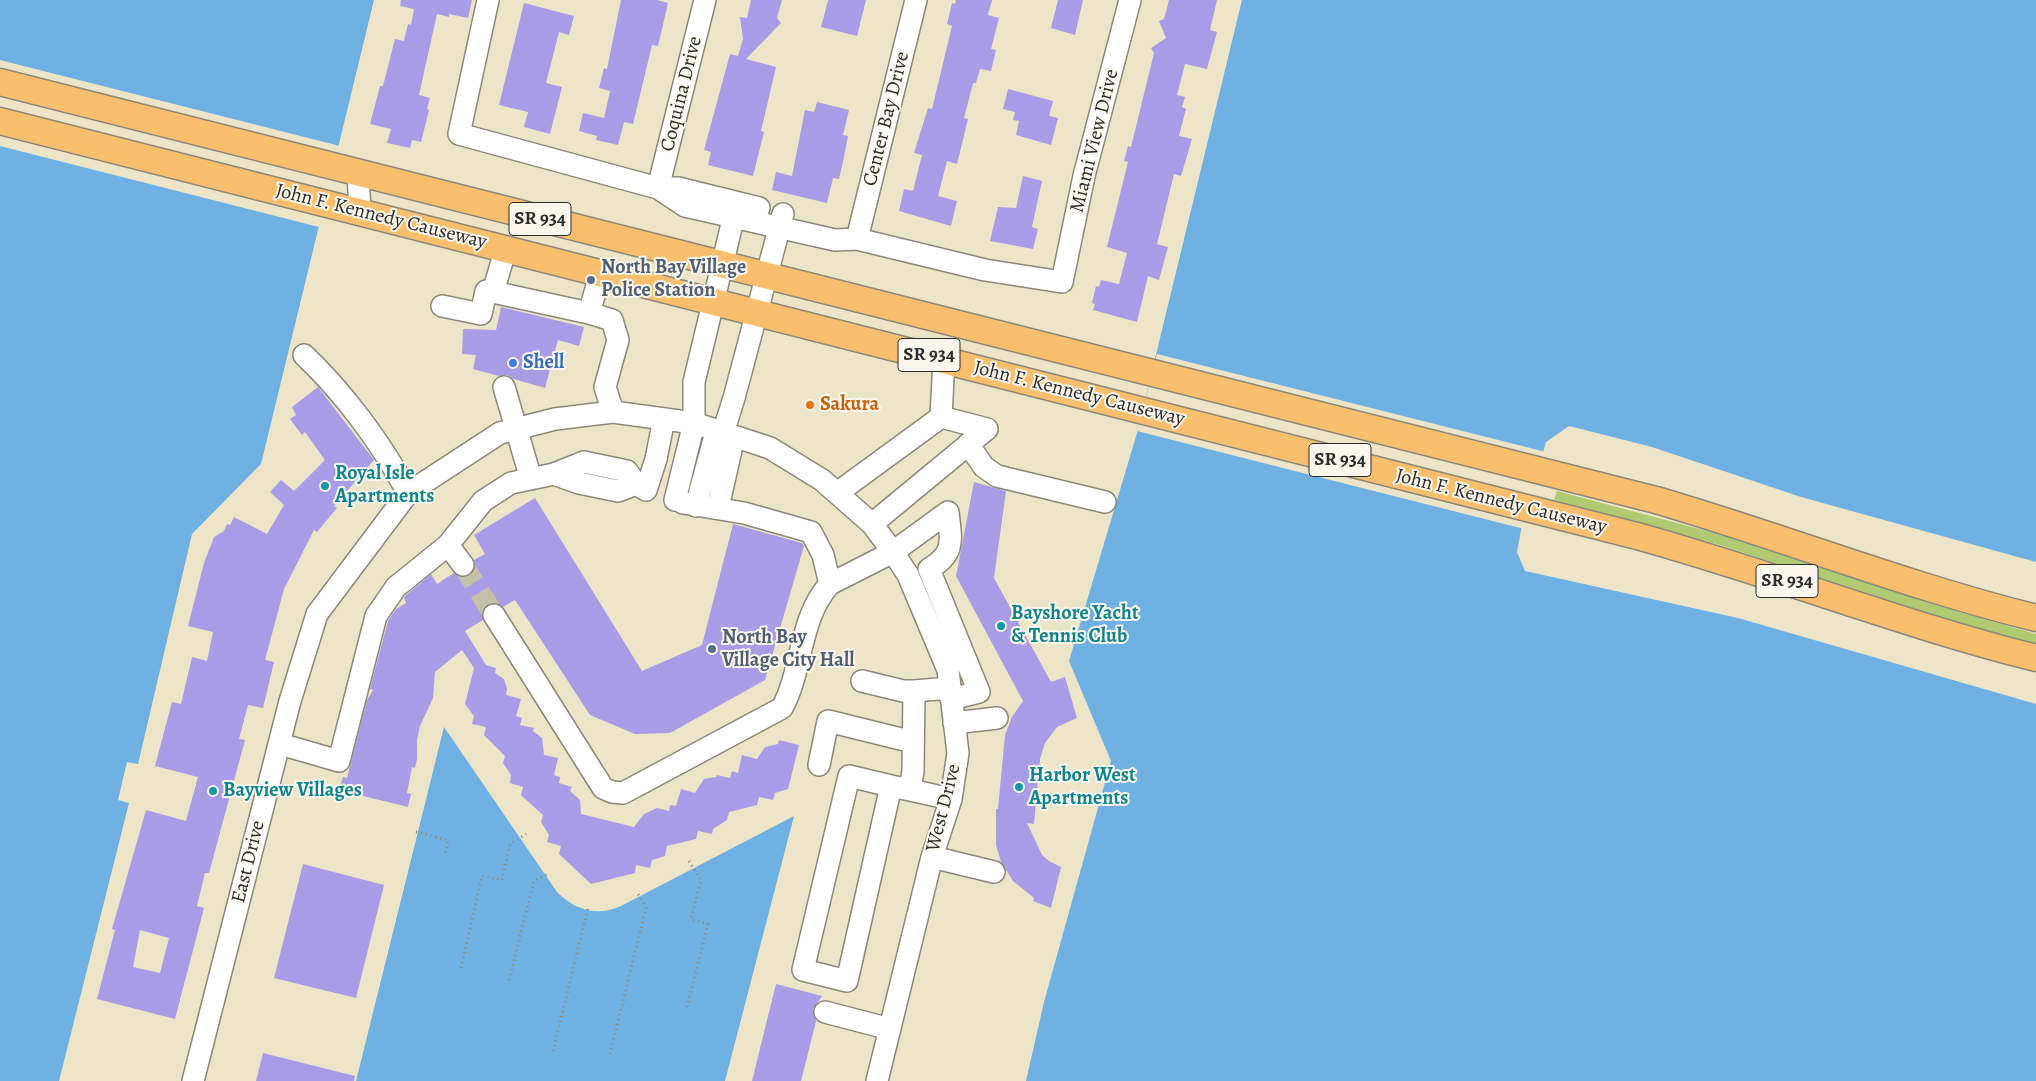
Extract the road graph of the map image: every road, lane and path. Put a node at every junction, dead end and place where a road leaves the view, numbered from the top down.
1 (488, 0) edge
2 (705, 0) edge
3 (916, 0) edge
4 (1130, 0) edge
5 (0, 82) edge
6 (0, 121) edge
7 (353, 171) junction
8 (658, 188) junction
9 (349, 209) junction
10 (735, 210) junction
11 (781, 221) junction
12 (857, 239) junction
13 (506, 248) junction
14 (723, 265) junction
15 (601, 272) junction
16 (767, 276) junction
17 (493, 292) junction
18 (714, 301) junction
19 (442, 306) dead end
20 (758, 312) junction
21 (589, 313) junction
22 (304, 355) dead end
23 (944, 359) junction
24 (504, 387) dead end
25 (613, 412) junction
26 (941, 418) junction
27 (664, 419) junction
28 (694, 423) junction
29 (516, 429) junction
30 (723, 433) junction
31 (968, 444) junction
32 (532, 479) junction
33 (641, 487) junction
34 (829, 487) junction
35 (408, 493) junction
36 (675, 500) junction
37 (1104, 502) dead end
38 (696, 506) junction
39 (718, 508) junction
40 (872, 524) junction
41 (448, 545) junction
42 (893, 552) junction
43 (463, 566) tunnel mouth
44 (830, 584) junction
45 (494, 615) tunnel mouth
46 (2036, 618) edge
47 (2036, 658) edge
48 (862, 681) dead end
49 (914, 691) junction
50 (951, 693) junction
51 (997, 718) dead end
52 (954, 723) junction
53 (913, 742) junction
54 (280, 744) junction
55 (819, 765) dead end
56 (900, 788) junction
57 (951, 799) junction
58 (416, 832) dead end
59 (526, 834) dead end
60 (444, 855) dead end
61 (932, 857) junction
62 (689, 861) dead end
63 (994, 872) dead end
64 (550, 873) dead end
65 (637, 892) dead end
66 (588, 908) dead end
67 (462, 968) dead end
68 (509, 980) dead end
69 (687, 1007) dead end
70 (825, 1012) dead end
71 (890, 1029) junction
72 (553, 1051) dead end
73 (610, 1054) dead end
74 (193, 1081) edge
75 (877, 1081) edge

1 - 8 street
2 - 8 street, Coquina Drive
3 - 12 street, Center Bay Drive
4 - 12 street, Miami View Drive
5 - 7 main road, John F. Kennedy Causeway / SR 934
6 - 9 main road, John F. Kennedy Causeway / SR 934
7 - 9 street
7 - 14 main road, John F. Kennedy Causeway / SR 934
8 - 10 street
9 - 13 main road, John F. Kennedy Causeway / SR 934
10 - 11 street
10 - 14 street
11 - 12 street
11 - 16 street
13 - 15 main road, John F. Kennedy Causeway / SR 934
13 - 17 street
14 - 16 main road, John F. Kennedy Causeway / SR 934
14 - 18 street
15 - 18 main road, John F. Kennedy Causeway / SR 934
15 - 21 street
16 - 20 street
16 - 46 main road, John F. Kennedy Causeway / SR 934
17 - 19 street
17 - 21 street
18 - 20 main road, John F. Kennedy Causeway / SR 934
18 - 28 street
20 - 23 main road, John F. Kennedy Causeway / SR 934
20 - 30 street
21 - 25 street
22 - 35 street
23 - 26 street
23 - 47 main road, John F. Kennedy Causeway / SR 934
24 - 29 street
25 - 27 street, West Drive
25 - 29 street, West Drive
26 - 31 street
26 - 34 street
27 - 28 street, West Drive
27 - 33 street
28 - 30 street, West Drive
28 - 36 street
29 - 32 street
29 - 35 street, West Drive
30 - 34 street, West Drive
30 - 38 street
30 - 39 street
31 - 37 street
31 - 40 street
32 - 33 street
32 - 41 street
33 - 36 street
34 - 40 street, West Drive
35 - 54 street, East Drive
36 - 38 street
38 - 39 street
39 - 44 street
40 - 42 street, West Drive
41 - 43 street
41 - 54 street
42 - 44 street
42 - 50 street, West Drive
42 - 50 street
44 - 45 street
48 - 49 street
49 - 50 street
49 - 53 street
50 - 52 street, West Drive
51 - 52 street
52 - 57 street, West Drive
53 - 55 street
53 - 56 street
54 - 74 street, East Drive
56 - 56 street
56 - 57 street
57 - 61 street, West Drive
58 - 60 path
59 - 67 path
61 - 63 street
61 - 71 street, West Drive
62 - 69 path
64 - 68 path
65 - 73 path
66 - 72 path
70 - 71 street
71 - 75 street, West Drive

